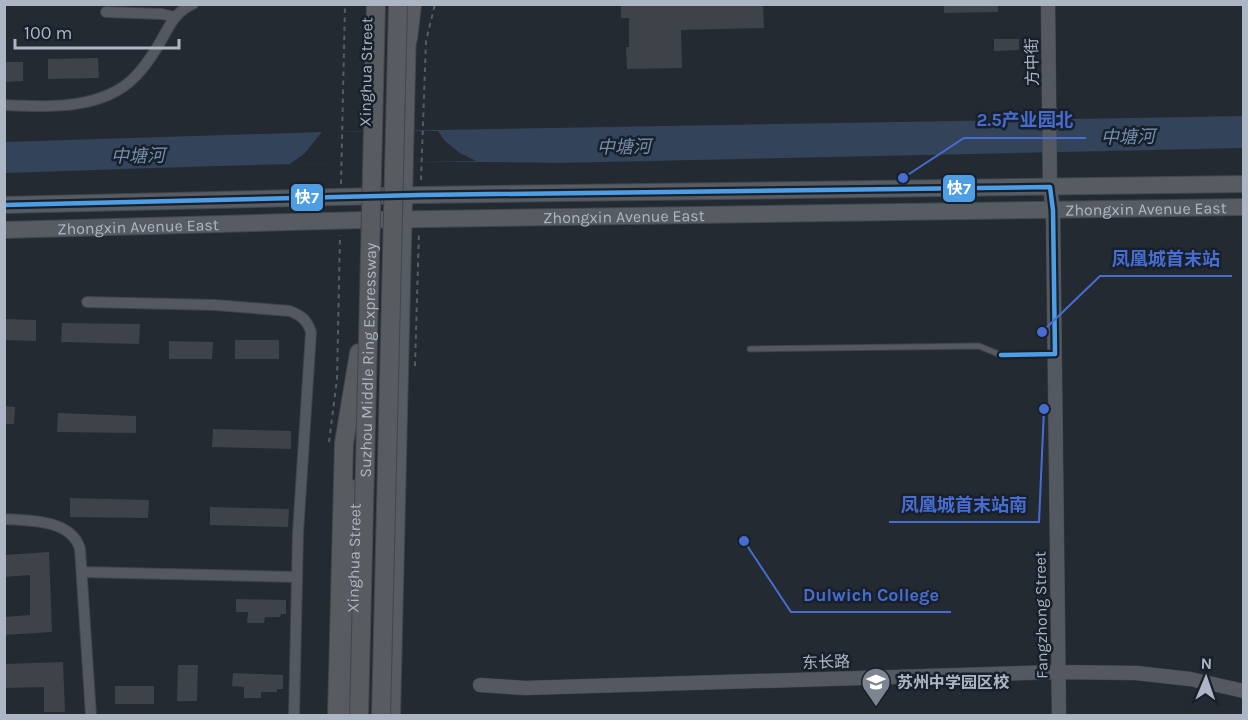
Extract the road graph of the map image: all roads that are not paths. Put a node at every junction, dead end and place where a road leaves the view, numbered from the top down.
1 (193, 4) edge
2 (367, 4) edge
3 (376, 4) edge
4 (398, 4) edge
5 (410, 4) edge
6 (1048, 4) edge
7 (105, 12) dead end
8 (175, 17) junction
9 (408, 39) joint
10 (4, 105) edge
11 (1049, 118) joint
12 (1244, 184) edge
13 (1050, 187) junction
14 (404, 196) junction
15 (363, 197) junction
16 (4, 205) edge
17 (1244, 207) edge
18 (1053, 210) junction
19 (363, 220) junction
20 (403, 220) junction
21 (4, 230) edge
22 (87, 302) dead end
23 (750, 349) dead end
24 (359, 353) junction
25 (1055, 354) junction
26 (4, 519) edge
27 (82, 572) junction
28 (297, 578) junction
29 (1058, 672) junction
30 (480, 685) dead end
31 (1244, 691) edge
32 (91, 716) edge
33 (294, 716) edge
34 (337, 716) edge
35 (350, 716) edge
36 (359, 716) edge
37 (381, 716) edge
38 (392, 716) edge
39 (1059, 716) edge

1 - 8 street
2 - 15 main road, Xinghua Street
3 - 36 highway, Suzhou Middle Ring Expressway, bridge
4 - 37 highway, Suzhou Middle Ring Expressway, bridge
5 - 9 highway
6 - 11 street, 方中街
7 - 8 street
8 - 10 street
9 - 14 main road
11 - 13 street, Fangzhong Street
12 - 13 main road, Zhongxin Avenue East
13 - 14 main road, Zhongxin Avenue East
13 - 18 street, Fangzhong Street
14 - 15 main road, Zhongxin Avenue East
14 - 20 main road
15 - 16 main road, Zhongxin Avenue East
15 - 19 main road, Xinghua Street
17 - 18 main road, Zhongxin Avenue East
18 - 20 main road, Zhongxin Avenue East
18 - 25 street, Fangzhong Street
19 - 20 main road, Zhongxin Avenue East
19 - 21 main road, Zhongxin Avenue East
19 - 24 main road, Xinghua Street
20 - 38 main road
22 - 28 street
23 - 25 lane
24 - 34 highway
24 - 35 main road, Xinghua Street
25 - 29 street, Fangzhong Street
26 - 27 street
27 - 28 street
27 - 32 street
28 - 33 street
29 - 30 street, 东长路
29 - 31 street, 东长路
29 - 39 street, Fangzhong Street

